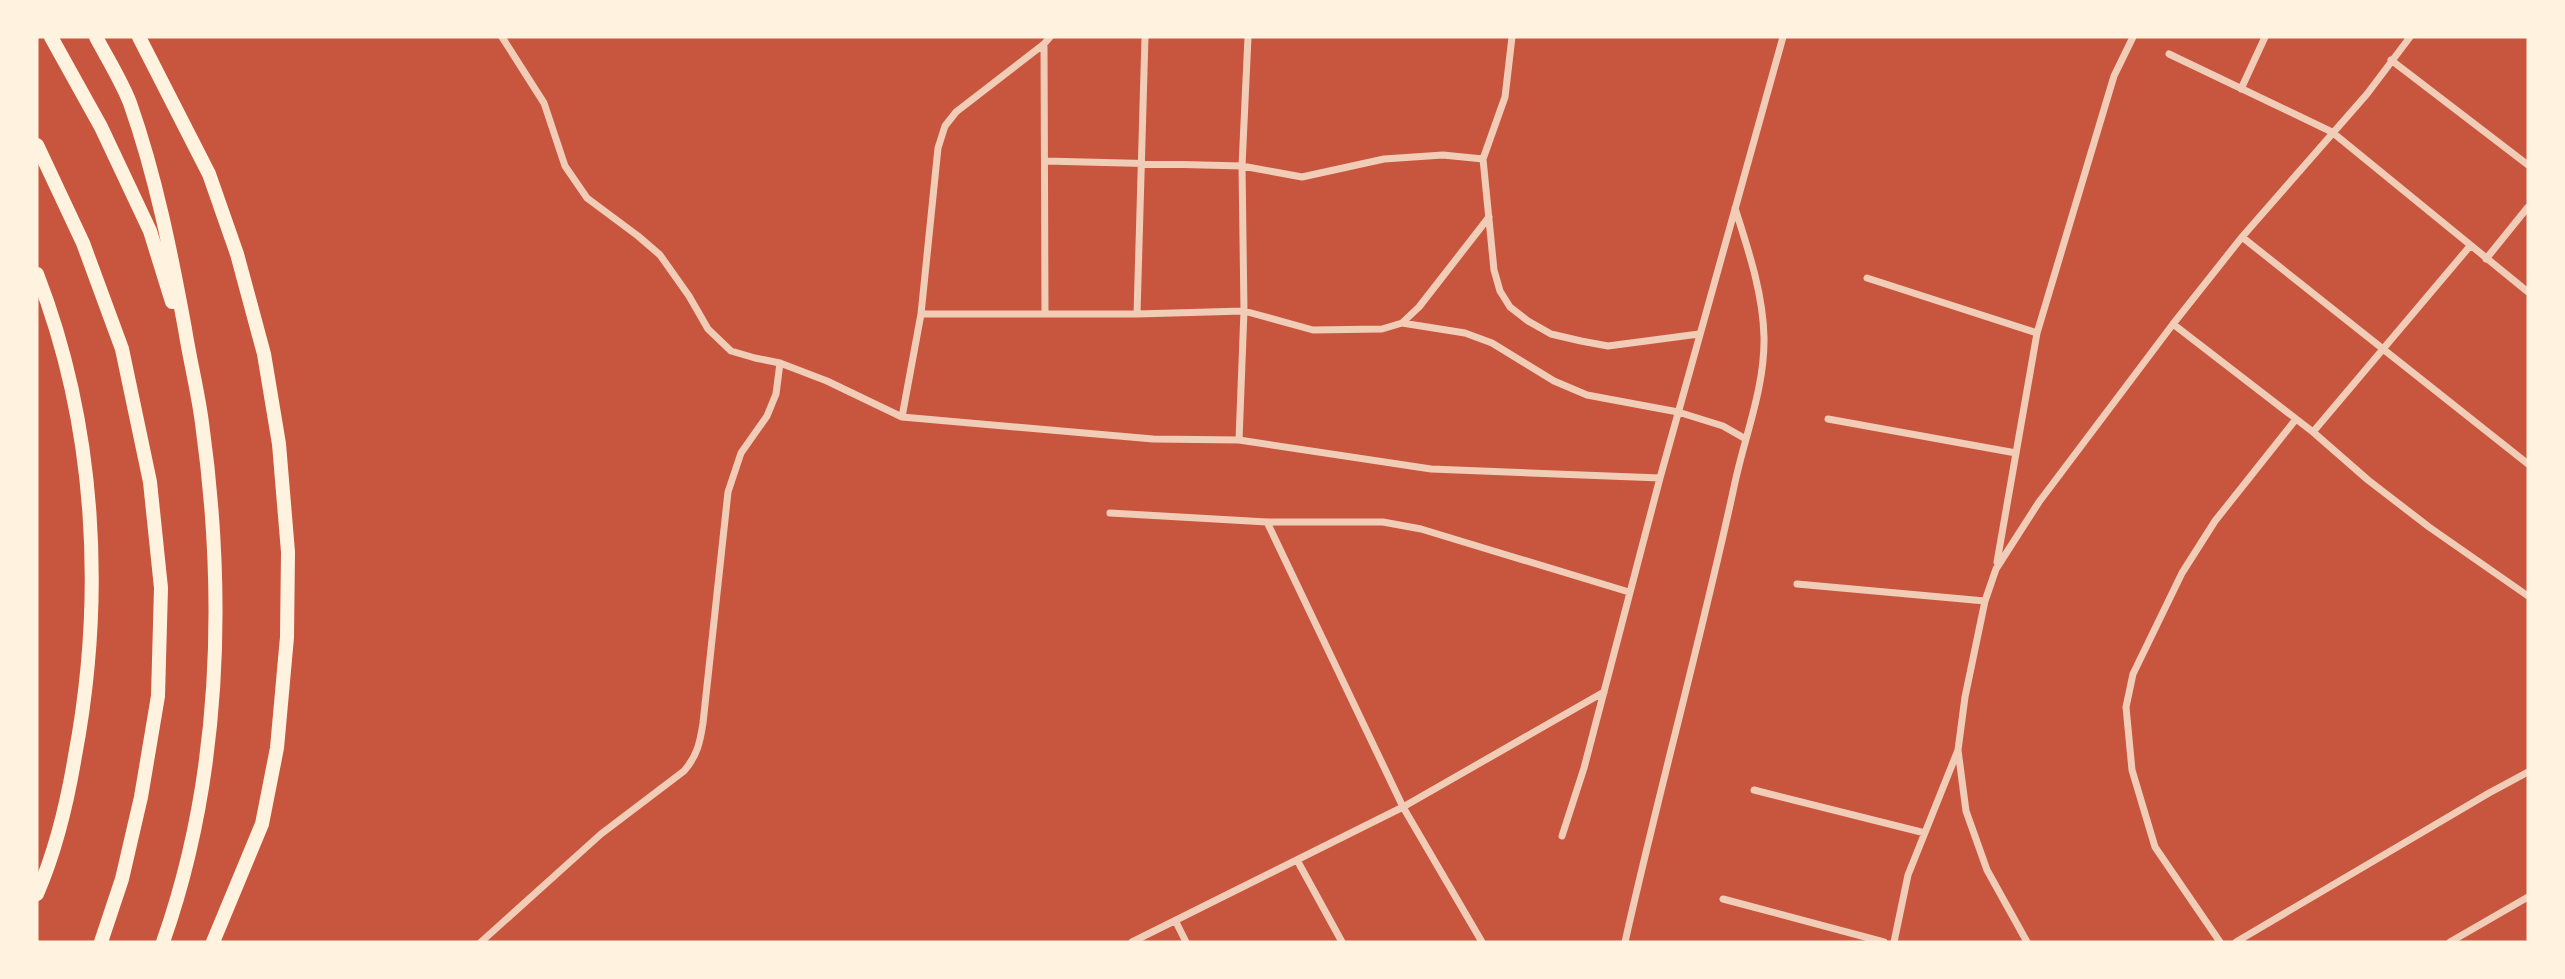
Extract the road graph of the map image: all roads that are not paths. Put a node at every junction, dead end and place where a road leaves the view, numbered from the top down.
1 (51, 37) edge
2 (96, 37) edge
3 (139, 37) edge
4 (502, 37) edge
5 (1051, 37) edge
6 (1145, 37) edge
7 (1248, 37) edge
8 (1512, 37) edge
9 (1783, 37) edge
10 (2133, 37) edge
11 (2265, 37) edge
12 (2410, 37) edge
13 (1044, 44) junction
14 (2169, 54) dead end
15 (2391, 60) junction
16 (2241, 89) junction
17 (2332, 132) junction
18 (37, 145) edge
19 (1483, 159) junction
20 (1045, 161) junction
21 (1141, 163) junction
22 (2528, 165) edge
23 (1242, 166) junction
24 (1735, 207) junction
25 (2528, 207) edge
26 (1489, 217) junction
27 (2242, 237) junction
28 (2470, 246) junction
29 (2486, 259) junction
30 (37, 274) edge
31 (1867, 278) dead end
32 (2528, 292) edge
33 (1244, 311) junction
34 (921, 314) junction
35 (1045, 314) junction
36 (1137, 314) junction
37 (1402, 323) junction
38 (2173, 324) junction
39 (2036, 333) junction
40 (1699, 334) junction
41 (2384, 349) junction
42 (191, 363) junction
43 (780, 363) junction
44 (1678, 412) junction
45 (902, 416) junction
46 (1828, 419) dead end
47 (2296, 419) junction
48 (2313, 432) junction
49 (1744, 438) junction
50 (1239, 440) junction
51 (2016, 453) junction
52 (2528, 464) edge
53 (1660, 478) junction
54 (1110, 513) dead end
55 (1267, 522) junction
56 (1996, 569) junction
57 (1797, 584) dead end
58 (1629, 592) junction
59 (2528, 596) edge
60 (1985, 601) junction
61 (1604, 692) junction
62 (1958, 750) junction
63 (2528, 772) edge
64 (1754, 790) dead end
65 (1403, 807) junction
66 (1925, 833) junction
67 (1562, 836) dead end
68 (1297, 860) junction
69 (37, 894) edge
70 (2528, 897) edge
71 (1723, 899) dead end
72 (1176, 922) junction
73 (101, 942) edge
74 (163, 942) edge
75 (213, 942) edge
76 (481, 942) edge
77 (1132, 942) edge
78 (1186, 942) edge
79 (1342, 942) edge
80 (1482, 942) edge
81 (1625, 942) edge
82 (1884, 942) edge
83 (1894, 942) edge
84 (2027, 942) edge
85 (2220, 942) edge
86 (2236, 942) edge
87 (2450, 942) edge

1 - 42 highway
2 - 42 highway
3 - 75 highway
4 - 43 street
5 - 13 street
6 - 21 street
7 - 23 street
8 - 19 street
9 - 24 street
10 - 39 street
11 - 16 street
12 - 15 street
13 - 20 street
13 - 34 street
14 - 16 street
15 - 17 street
15 - 22 street
16 - 17 street
17 - 27 street
17 - 28 street
18 - 73 highway
19 - 23 street
19 - 26 street
20 - 21 street
20 - 35 street
21 - 23 street
21 - 36 street
23 - 33 street
24 - 40 street
24 - 49 street
25 - 29 street
26 - 37 street
26 - 40 street
27 - 38 street
27 - 41 street
28 - 29 street
28 - 41 street
29 - 32 street
30 - 69 highway
31 - 39 street
33 - 36 street
33 - 37 street
33 - 50 street
34 - 35 street
34 - 45 street
35 - 36 street
37 - 44 street
38 - 47 street
38 - 56 street
39 - 51 street
40 - 44 street
41 - 48 street
41 - 52 street
42 - 74 highway
43 - 45 street
43 - 76 street
44 - 49 street
44 - 53 street
45 - 50 street
46 - 51 street
47 - 48 street
47 - 85 street
48 - 59 street
49 - 81 street
50 - 53 street
51 - 56 street
53 - 58 street
54 - 55 street
55 - 58 street
55 - 65 street
56 - 60 street
57 - 60 street
58 - 61 street
60 - 62 street
61 - 65 street
61 - 67 street
62 - 66 street
62 - 84 street
63 - 86 street
64 - 66 street
65 - 68 street
65 - 80 street
66 - 83 street
68 - 72 street
68 - 79 street
70 - 87 street
71 - 82 street
72 - 77 street
72 - 78 street

